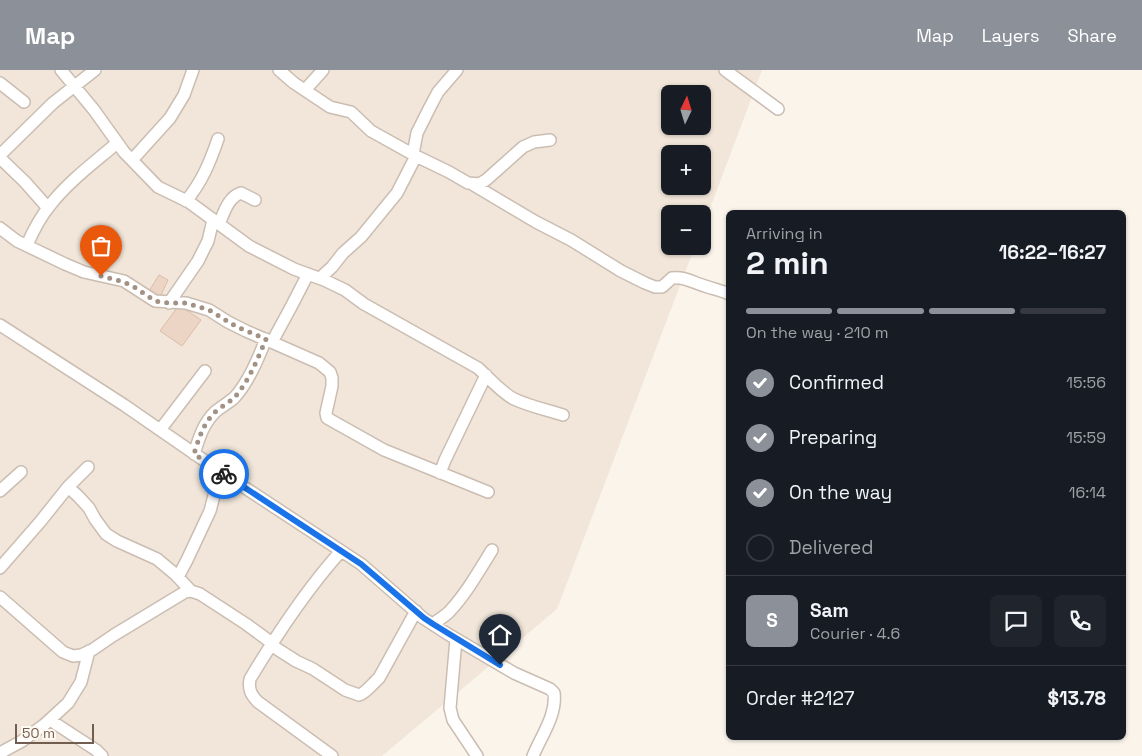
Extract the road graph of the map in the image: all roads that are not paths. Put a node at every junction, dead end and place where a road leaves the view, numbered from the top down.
1 (61, 70) edge
2 (95, 70) edge
3 (193, 70) edge
4 (279, 70) edge
5 (323, 70) edge
6 (457, 70) edge
7 (725, 70) edge
8 (0, 83) edge
9 (75, 86) junction
10 (305, 90) junction
11 (24, 102) dead end
12 (778, 109) dead end
13 (218, 138) dead end
14 (550, 140) dead end
15 (117, 143) junction
16 (0, 154) edge
17 (414, 155) junction
18 (132, 160) junction
19 (472, 184) junction
20 (255, 200) dead end
21 (186, 201) junction
22 (48, 208) junction
23 (216, 222) junction
24 (0, 228) edge
25 (27, 245) junction
26 (308, 274) junction
27 (320, 278) junction
28 (726, 292) edge
29 (169, 303) junction
30 (0, 325) edge
31 (269, 341) junction
32 (205, 372) dead end
33 (486, 375) junction
34 (563, 415) dead end
35 (160, 430) junction
36 (194, 454) junction
37 (210, 464) junction
38 (88, 466) dead end
39 (21, 472) dead end
40 (440, 473) junction
41 (68, 487) junction
42 (0, 491) edge
43 (488, 492) dead end
44 (492, 550) dead end
45 (341, 551) junction
46 (0, 568) edge
47 (178, 577) junction
48 (191, 591) junction
49 (0, 597) edge
50 (416, 611) junction
51 (433, 624) junction
52 (456, 639) junction
53 (271, 644) junction
54 (89, 651) junction
55 (50, 720) junction
56 (316, 751) edge
57 (0, 753) edge
58 (102, 756) edge
59 (332, 756) edge
60 (477, 756) edge
61 (533, 756) edge

1 - 9 street
2 - 9 street
3 - 18 street
4 - 10 street
5 - 10 street
6 - 17 street
7 - 12 street
8 - 11 street
9 - 15 street
9 - 16 street
10 - 17 street
13 - 21 street
14 - 19 street
15 - 18 street
15 - 22 street
16 - 22 street
17 - 19 street
17 - 27 street
18 - 21 street
19 - 28 street
20 - 23 street
21 - 23 street
22 - 25 street
23 - 26 street
23 - 29 street
24 - 25 street
25 - 29 street
26 - 27 street
26 - 31 street
27 - 33 street
29 - 31 street
30 - 35 street
31 - 36 street
31 - 40 street
32 - 35 street
33 - 34 street
33 - 40 street
35 - 36 street
36 - 37 street
37 - 45 street
37 - 47 street
38 - 41 street
39 - 42 street
40 - 43 street
41 - 46 street
41 - 47 street
44 - 51 street
45 - 50 street
45 - 53 street
47 - 48 street
48 - 53 street
48 - 54 street
49 - 54 street
50 - 51 street
50 - 53 street
51 - 52 street
52 - 60 street
52 - 61 street
53 - 56 street
54 - 55 street
55 - 57 street
55 - 58 street
56 - 59 street

